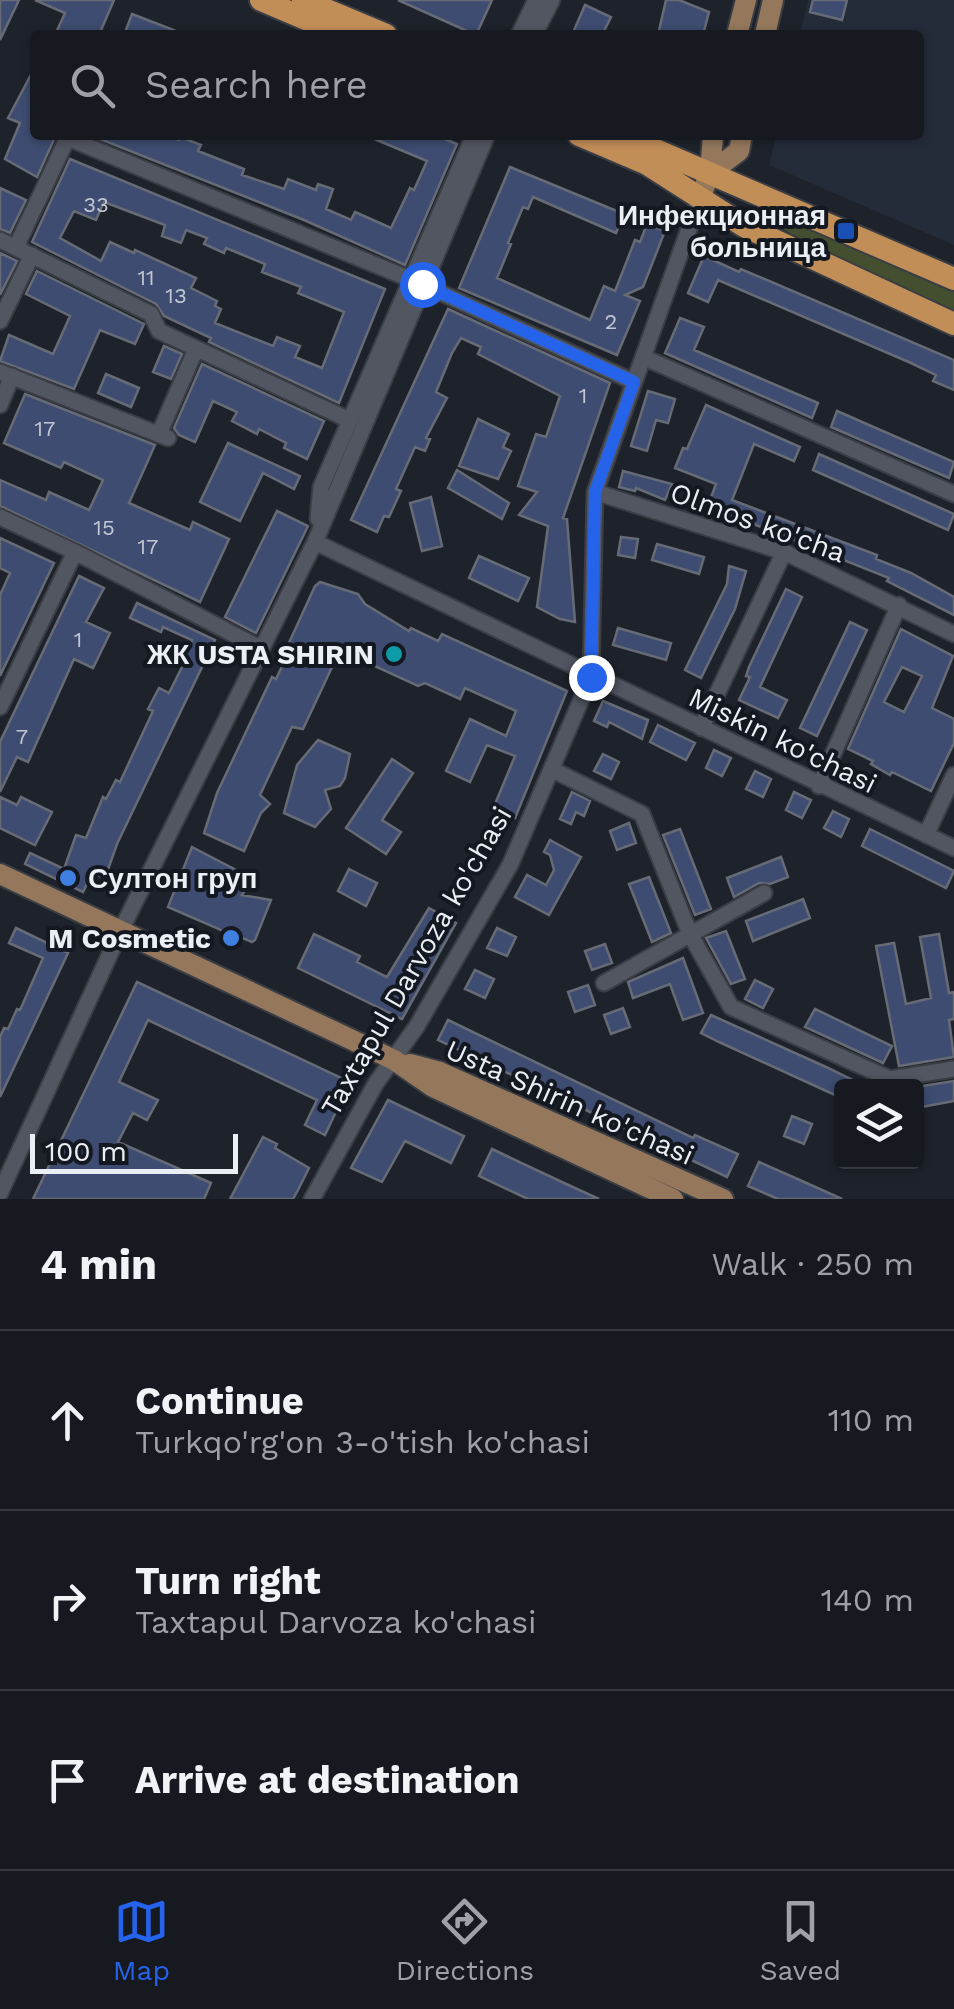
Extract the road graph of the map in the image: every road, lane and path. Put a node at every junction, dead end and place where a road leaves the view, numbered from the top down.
1 (261, 0) edge
2 (303, 0) edge
3 (536, 0) edge
4 (552, 0) edge
5 (746, 0) edge
6 (773, 0) edge
7 (332, 30) edge
8 (374, 30) edge
9 (521, 30) edge
10 (537, 30) edge
11 (738, 30) edge
12 (766, 30) edge
13 (66, 140) edge
14 (77, 140) edge
15 (472, 140) edge
16 (485, 140) edge
17 (591, 140) edge
18 (633, 140) edge
19 (713, 140) edge
20 (740, 143) edge
21 (710, 173) junction
22 (700, 198) junction
23 (0, 240) edge
24 (24, 251) junction
25 (954, 279) edge
26 (416, 283) junction
27 (0, 322) edge
28 (954, 324) edge
29 (196, 348) junction
30 (643, 357) junction
31 (6, 374) edge
32 (634, 382) junction
33 (0, 405) edge
34 (349, 420) junction
35 (595, 492) junction
36 (954, 494) edge
37 (0, 517) edge
38 (315, 542) junction
39 (76, 552) junction
40 (784, 552) junction
41 (900, 605) junction
42 (954, 634) edge
43 (260, 648) junction
44 (7, 676) edge
45 (591, 677) junction
46 (0, 707) edge
47 (701, 728) junction
48 (553, 770) junction
49 (954, 775) edge
50 (819, 786) junction
51 (926, 835) junction
52 (954, 848) edge
53 (0, 874) edge
54 (764, 892) dead end
55 (121, 930) junction
56 (690, 934) junction
57 (604, 983) dead end
58 (394, 1060) junction
59 (954, 1069) edge
60 (0, 1193) edge
61 (312, 1199) edge
62 (672, 1199) edge
63 (723, 1199) edge

1 - 7 highway
2 - 8 highway
3 - 9 street
4 - 10 street
5 - 11 main road
6 - 12 main road
13 - 24 street
14 - 26 street
15 - 26 street
16 - 26 street
17 - 22 highway
18 - 21 highway
19 - 21 main road, Taxtapul Darvoza ko'chasi
20 - 21 main road
21 - 22 main road, Taxtapul Darvoza ko'chasi
21 - 25 highway
22 - 28 highway
22 - 30 street, Taxtapul Darvoza ko'chasi
23 - 24 street
24 - 27 street
24 - 29 street
26 - 32 street
26 - 34 street
26 - 38 street
29 - 31 street
29 - 34 street
30 - 32 street, Taxtapul Darvoza ko'chasi
30 - 36 street
31 - 33 street
32 - 35 street, Taxtapul Darvoza ko'chasi
34 - 38 street
35 - 40 street, Olmos ko'cha
35 - 45 street, Taxtapul Darvoza ko'chasi
37 - 39 street
38 - 43 street
38 - 45 street, Miskin ko'chasi
39 - 43 street
39 - 44 street
40 - 41 street, Olmos ko'cha
40 - 47 street
41 - 42 street, Olmos ko'cha
41 - 50 street
43 - 55 street
44 - 46 street
45 - 47 street, Miskin ko'chasi
45 - 48 street, Taxtapul Darvoza ko'chasi
47 - 50 street, Miskin ko'chasi
48 - 56 street
48 - 58 street, Taxtapul Darvoza ko'chasi
49 - 51 street
50 - 51 street, Miskin ko'chasi
51 - 52 street, Miskin ko'chasi
53 - 55 main road, Usta Shirin ko'chasi
54 - 56 street
55 - 58 main road, Usta Shirin ko'chasi
55 - 60 street
56 - 57 street
56 - 59 street
58 - 61 street, Taxtapul Darvoza ko'chasi
58 - 62 main road, Usta Shirin ko'chasi
58 - 63 main road, Usta Shirin ko'chasi

